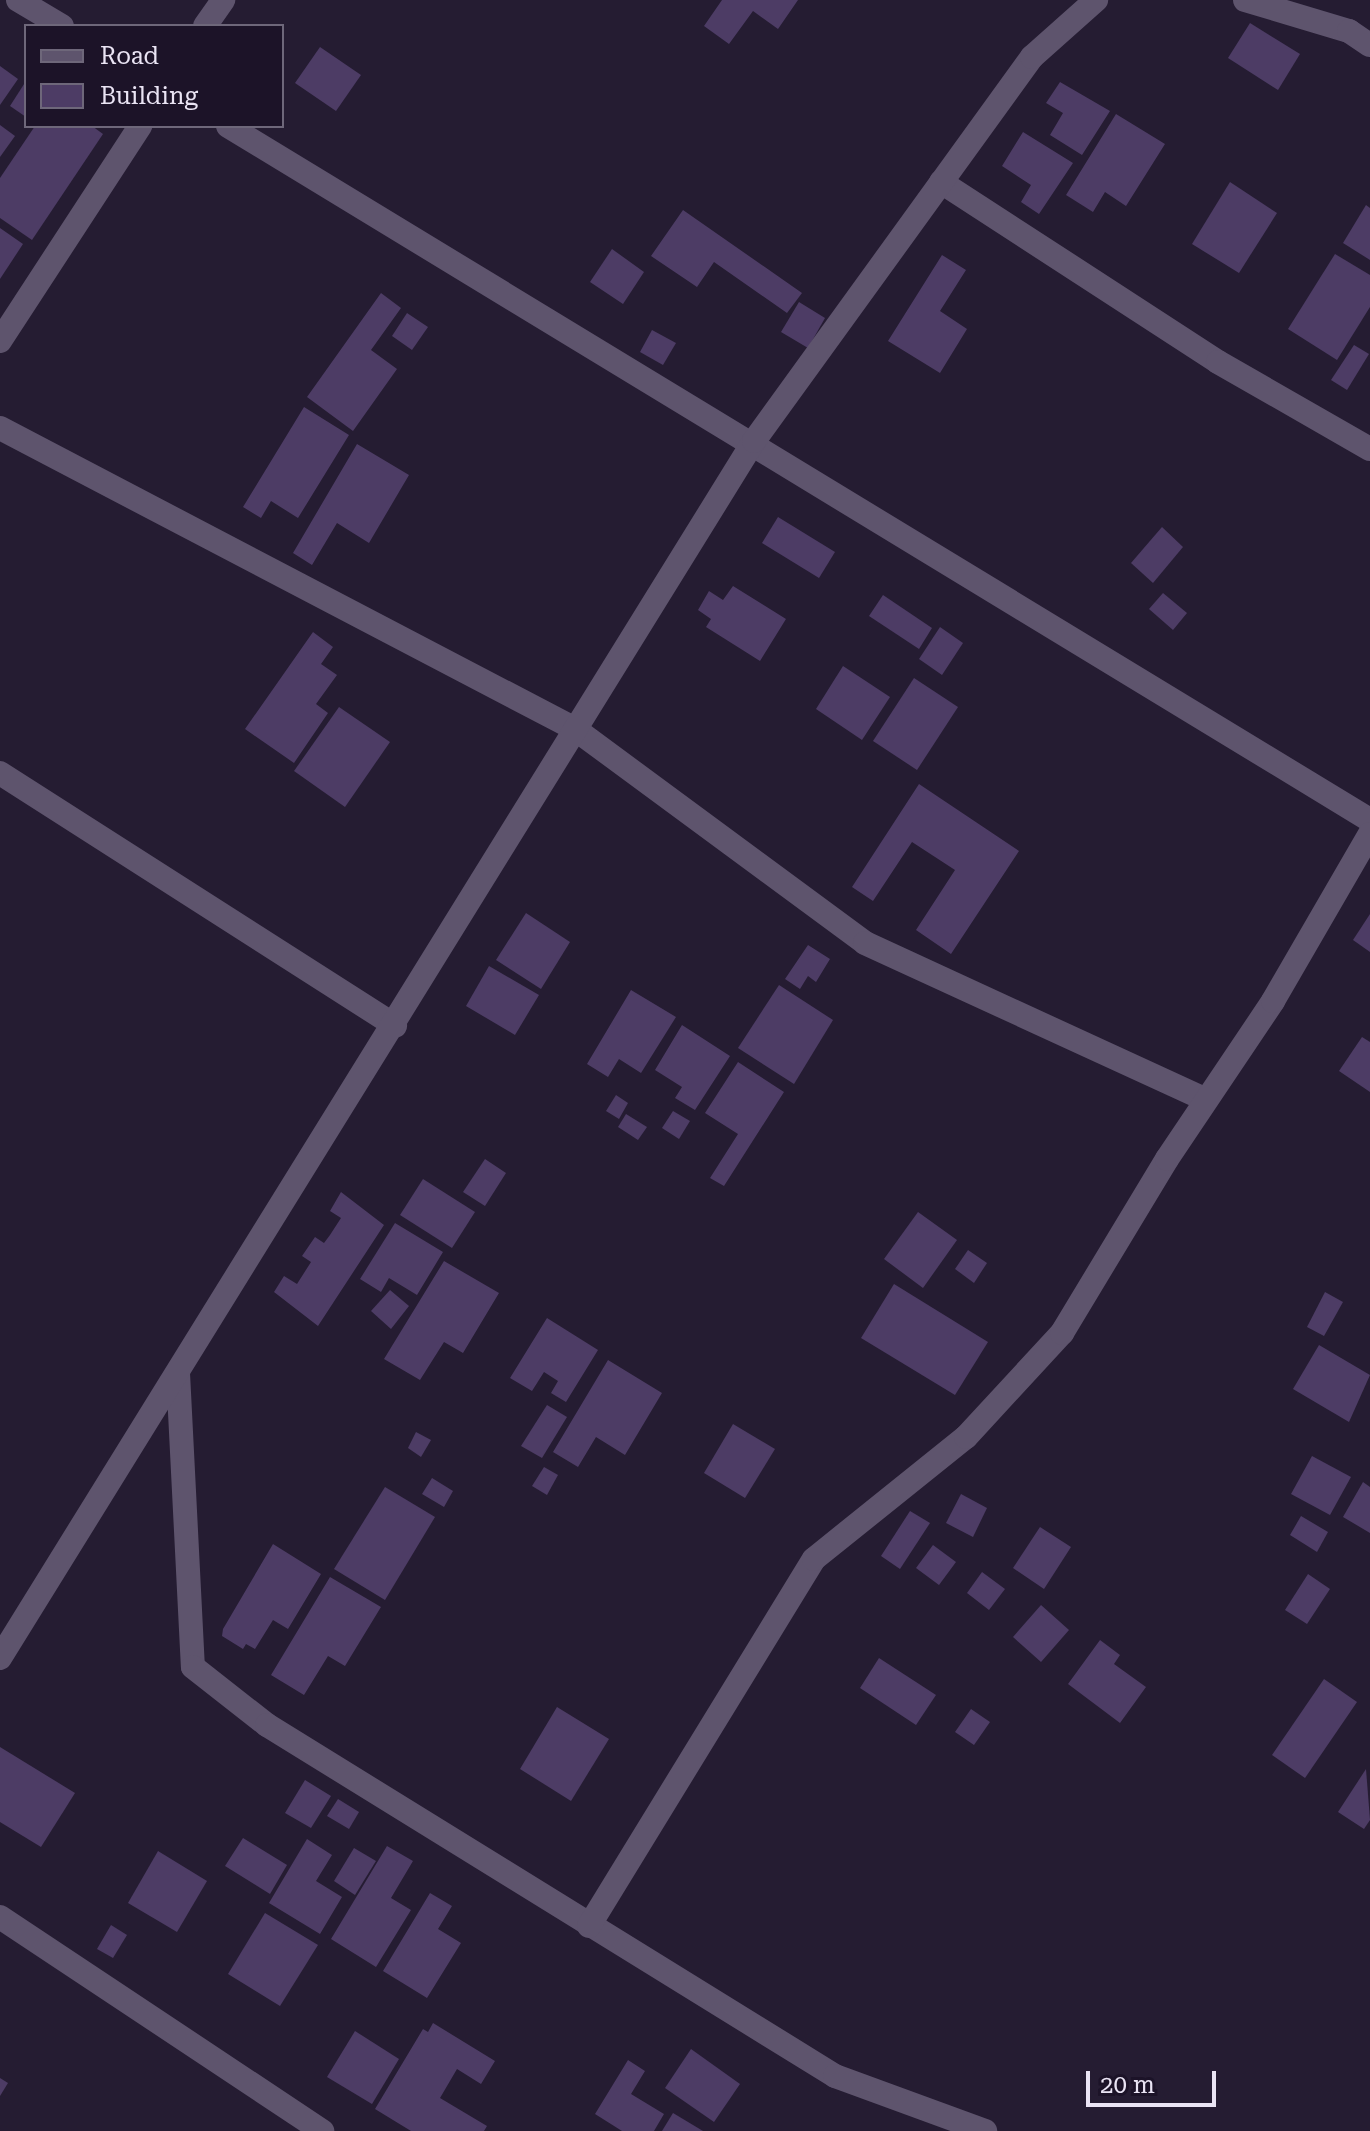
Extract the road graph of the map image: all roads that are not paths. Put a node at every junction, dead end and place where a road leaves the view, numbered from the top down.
1 (18, 0) edge
2 (223, 0) edge
3 (1096, 0) edge
4 (1245, 0) edge
5 (59, 24) edge
6 (206, 24) edge
7 (1370, 45) edge
8 (139, 128) edge
9 (231, 128) edge
10 (941, 182) junction
11 (0, 341) edge
12 (0, 428) edge
13 (754, 441) junction
14 (1370, 449) edge
15 (575, 729) junction
16 (0, 773) edge
17 (1370, 820) edge
18 (1370, 834) edge
19 (395, 1026) junction
20 (1206, 1100) junction
21 (178, 1373) junction
22 (0, 1658) edge
23 (0, 1917) edge
24 (589, 1926) junction
25 (322, 2131) edge
26 (985, 2131) edge

1 - 5 street
2 - 6 street
3 - 10 street
4 - 7 street
8 - 11 street
9 - 13 street
10 - 13 street
10 - 14 street
12 - 15 street
13 - 15 street
13 - 17 street
15 - 19 street
15 - 20 street
16 - 19 street
18 - 20 street
19 - 21 street
20 - 24 street
21 - 22 street
21 - 24 street
23 - 25 street
24 - 26 street

